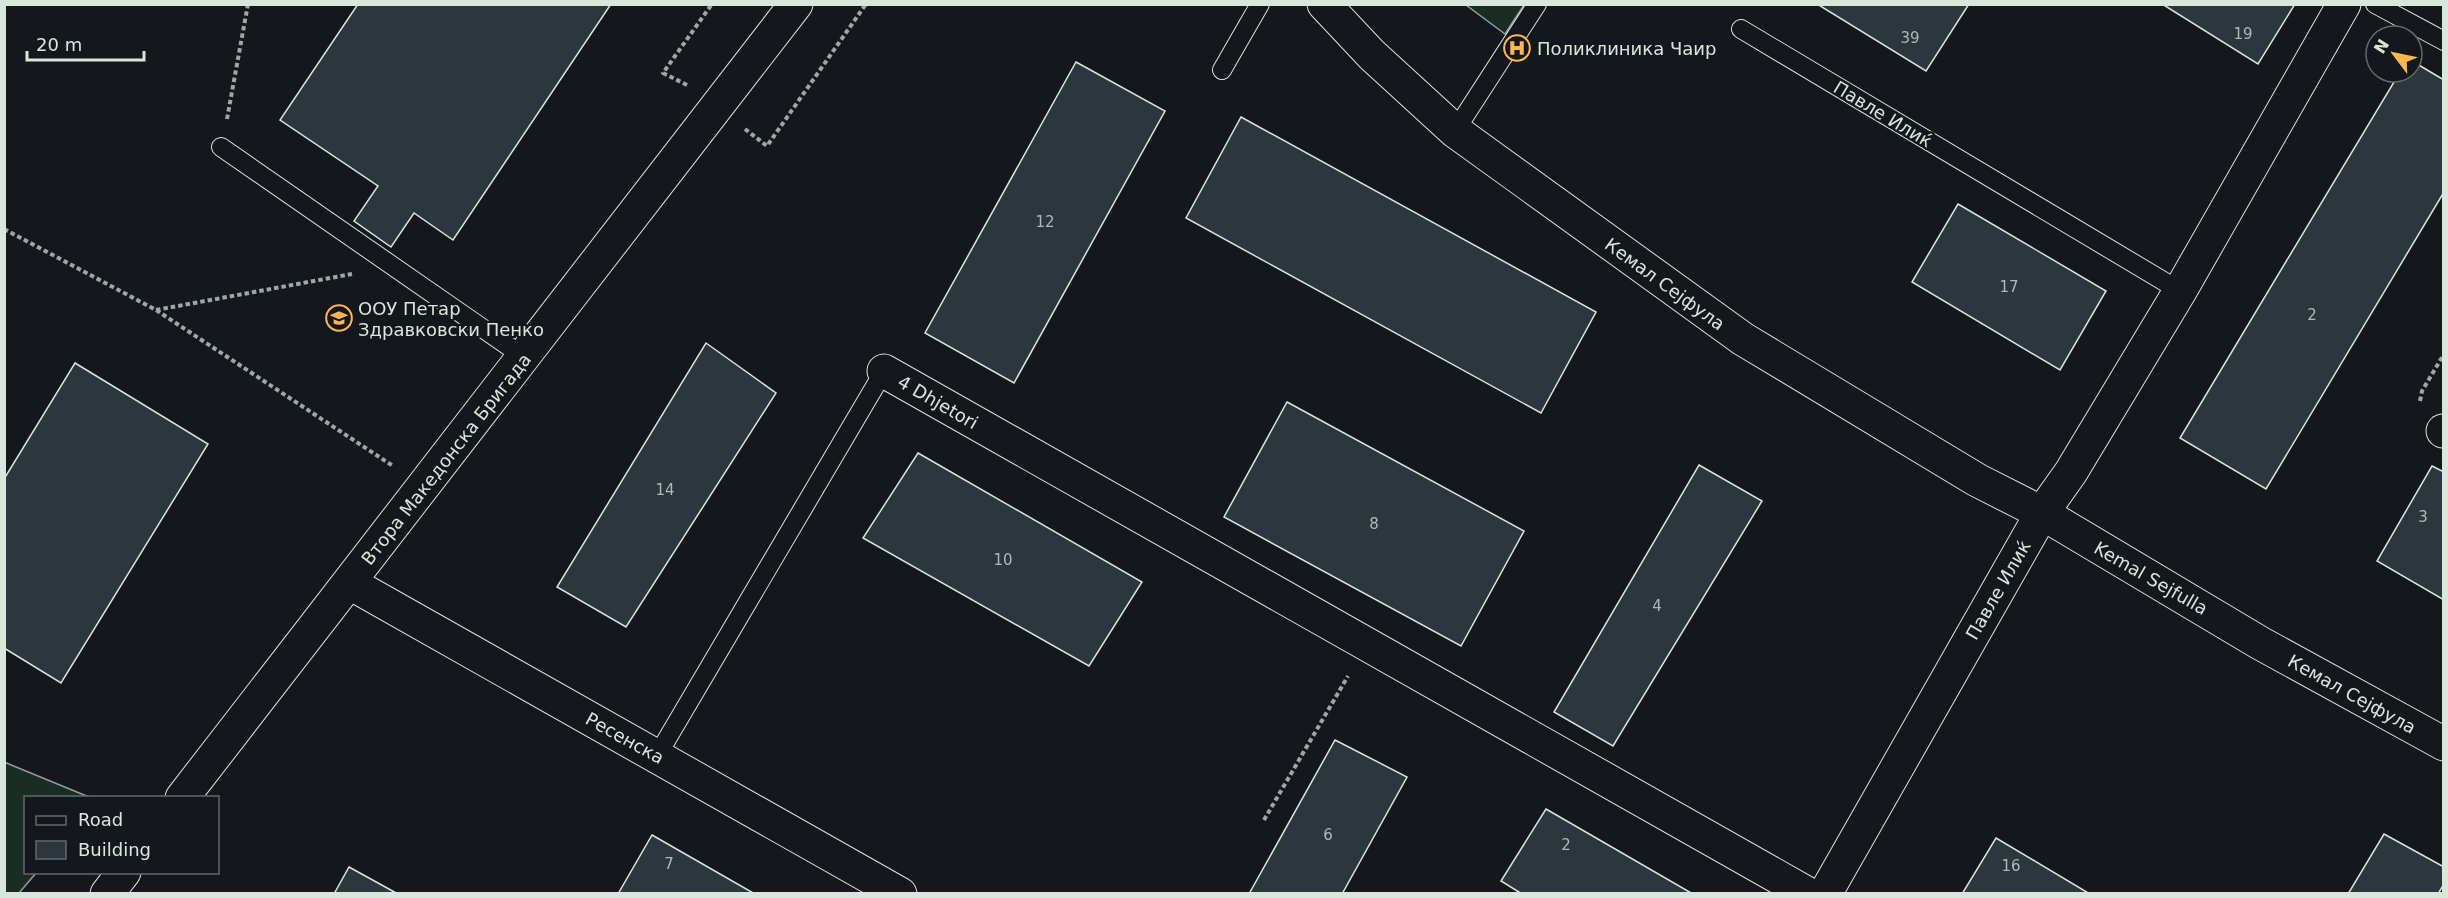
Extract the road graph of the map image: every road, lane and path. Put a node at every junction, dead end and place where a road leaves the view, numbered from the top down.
1 (248, 4) edge
2 (712, 4) edge
3 (795, 4) edge
4 (866, 4) edge
5 (1260, 4) edge
6 (1324, 4) edge
7 (1537, 4) edge
8 (2344, 4) edge
9 (2375, 4) edge
10 (1741, 29) dead end
11 (2444, 41) edge
12 (1222, 70) dead end
13 (704, 96) junction
14 (1455, 131) junction
15 (221, 147) joint
16 (4, 229) edge
17 (394, 266) junction
18 (2180, 291) junction
19 (156, 310) junction
20 (525, 357) junction
21 (884, 371) joint
22 (422, 486) junction
23 (2042, 513) junction
24 (350, 583) junction
25 (2260, 643) joint
26 (1366, 645) junction
27 (2444, 744) edge
28 (657, 756) junction
29 (184, 796) edge
30 (1264, 820) dead end
31 (123, 874) edge
32 (107, 894) edge
33 (900, 894) edge
34 (1808, 894) edge
35 (1825, 894) edge

1 - 15 path
2 - 13 path
3 - 13 street, Втора Македонска Бригада
4 - 13 path
5 - 12 lane
6 - 14 street, Кемал Сејфула
7 - 14 lane
8 - 18 street, Павле Илиќ
9 - 11 lane
10 - 18 lane, Павле Илиќ
13 - 20 street, Втора Македонска Бригада
14 - 23 street, Кемал Сејфула
15 - 17 lane
16 - 19 path
17 - 19 path
17 - 20 lane
18 - 23 street, Павле Илиќ
19 - 22 path
20 - 22 street, Втора Македонска Бригада
21 - 26 street, 4 Dhjetori
21 - 28 lane
22 - 24 street, Втора Македонска Бригада
23 - 25 street, Kemal Sejfulla
23 - 35 street, Павле Илиќ
24 - 28 street, Ресенска
24 - 29 street, Втора Македонска Бригада
25 - 27 street, Кемал Сејфула
26 - 30 path
26 - 34 street, 4 Dhjetori
28 - 33 street, Ресенска
31 - 32 street

